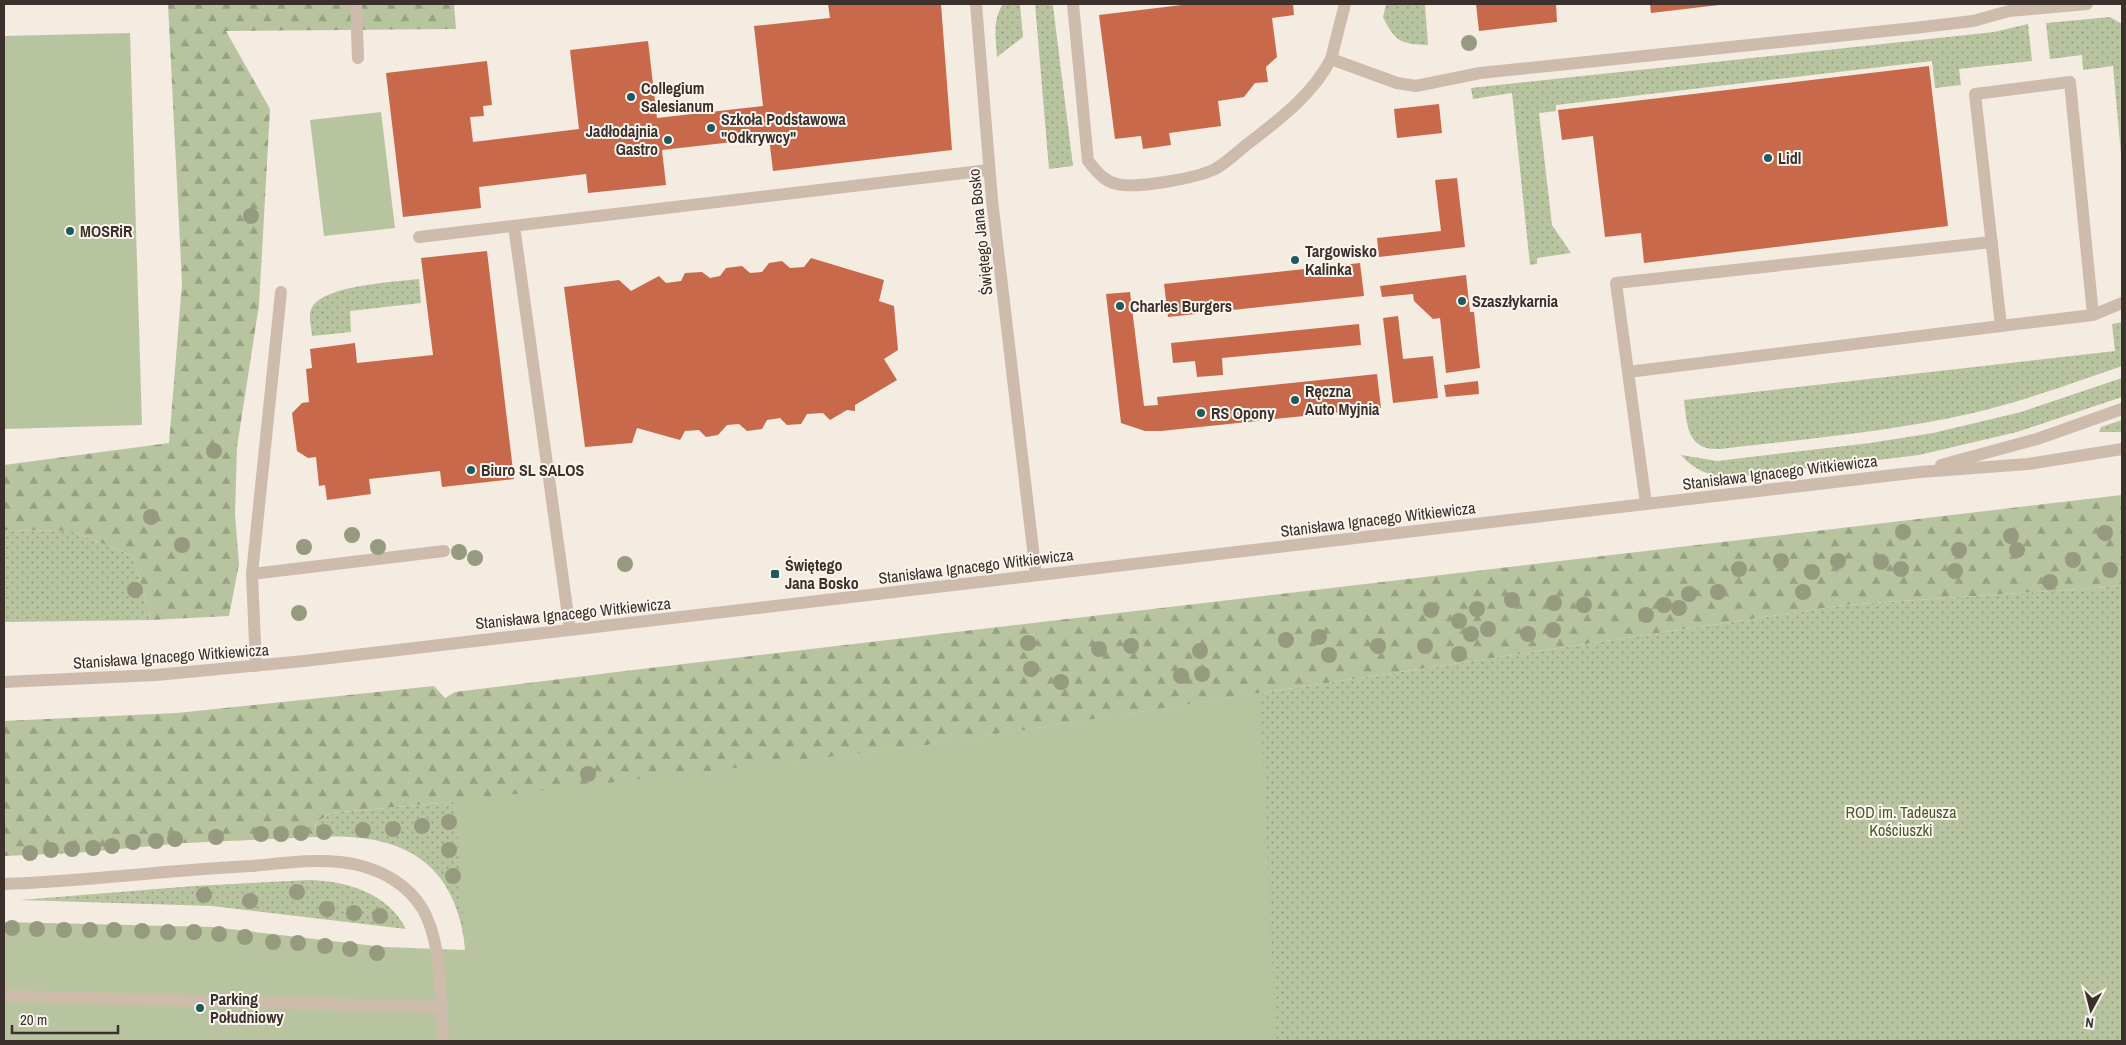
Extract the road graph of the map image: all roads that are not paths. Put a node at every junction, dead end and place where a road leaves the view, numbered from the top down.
1 (356, 4) edge
2 (976, 4) edge
3 (1073, 4) edge
4 (1345, 4) edge
5 (2087, 4) edge
6 (2009, 8) edge
7 (358, 58) dead end
8 (1331, 59) junction
9 (989, 170) junction
10 (514, 226) junction
11 (418, 237) dead end
12 (1992, 242) junction
13 (281, 292) dead end
14 (2122, 303) edge
15 (2093, 315) junction
16 (2001, 326) junction
17 (1628, 372) junction
18 (2122, 409) edge
19 (2122, 449) edge
20 (1920, 472) junction
21 (1646, 504) junction
22 (444, 551) dead end
23 (252, 574) junction
24 (1036, 575) junction
25 (570, 630) junction
26 (256, 666) junction
27 (4, 682) edge
28 (4, 884) edge
29 (4, 996) edge
30 (440, 1006) junction
31 (443, 1041) edge

1 - 7 street
2 - 9 street, Świętego Jana Bosko
3 - 8 street
4 - 8 street
5 - 6 street
6 - 8 street
9 - 10 street
9 - 24 street, Świętego Jana Bosko
10 - 11 street
10 - 25 street
12 - 15 street
12 - 16 street
12 - 17 street
13 - 23 street
14 - 15 street
15 - 16 street
16 - 17 street
17 - 21 street
18 - 20 street, Stanisława Ignacego Witkiewicza
19 - 20 street, Stanisława Ignacego Witkiewicza
20 - 21 street, Stanisława Ignacego Witkiewicza
21 - 24 street, Stanisława Ignacego Witkiewicza
22 - 23 street
23 - 26 street
24 - 25 street, Stanisława Ignacego Witkiewicza
25 - 26 street, Stanisława Ignacego Witkiewicza
26 - 27 street, Stanisława Ignacego Witkiewicza
28 - 30 street
29 - 30 street
30 - 31 street

